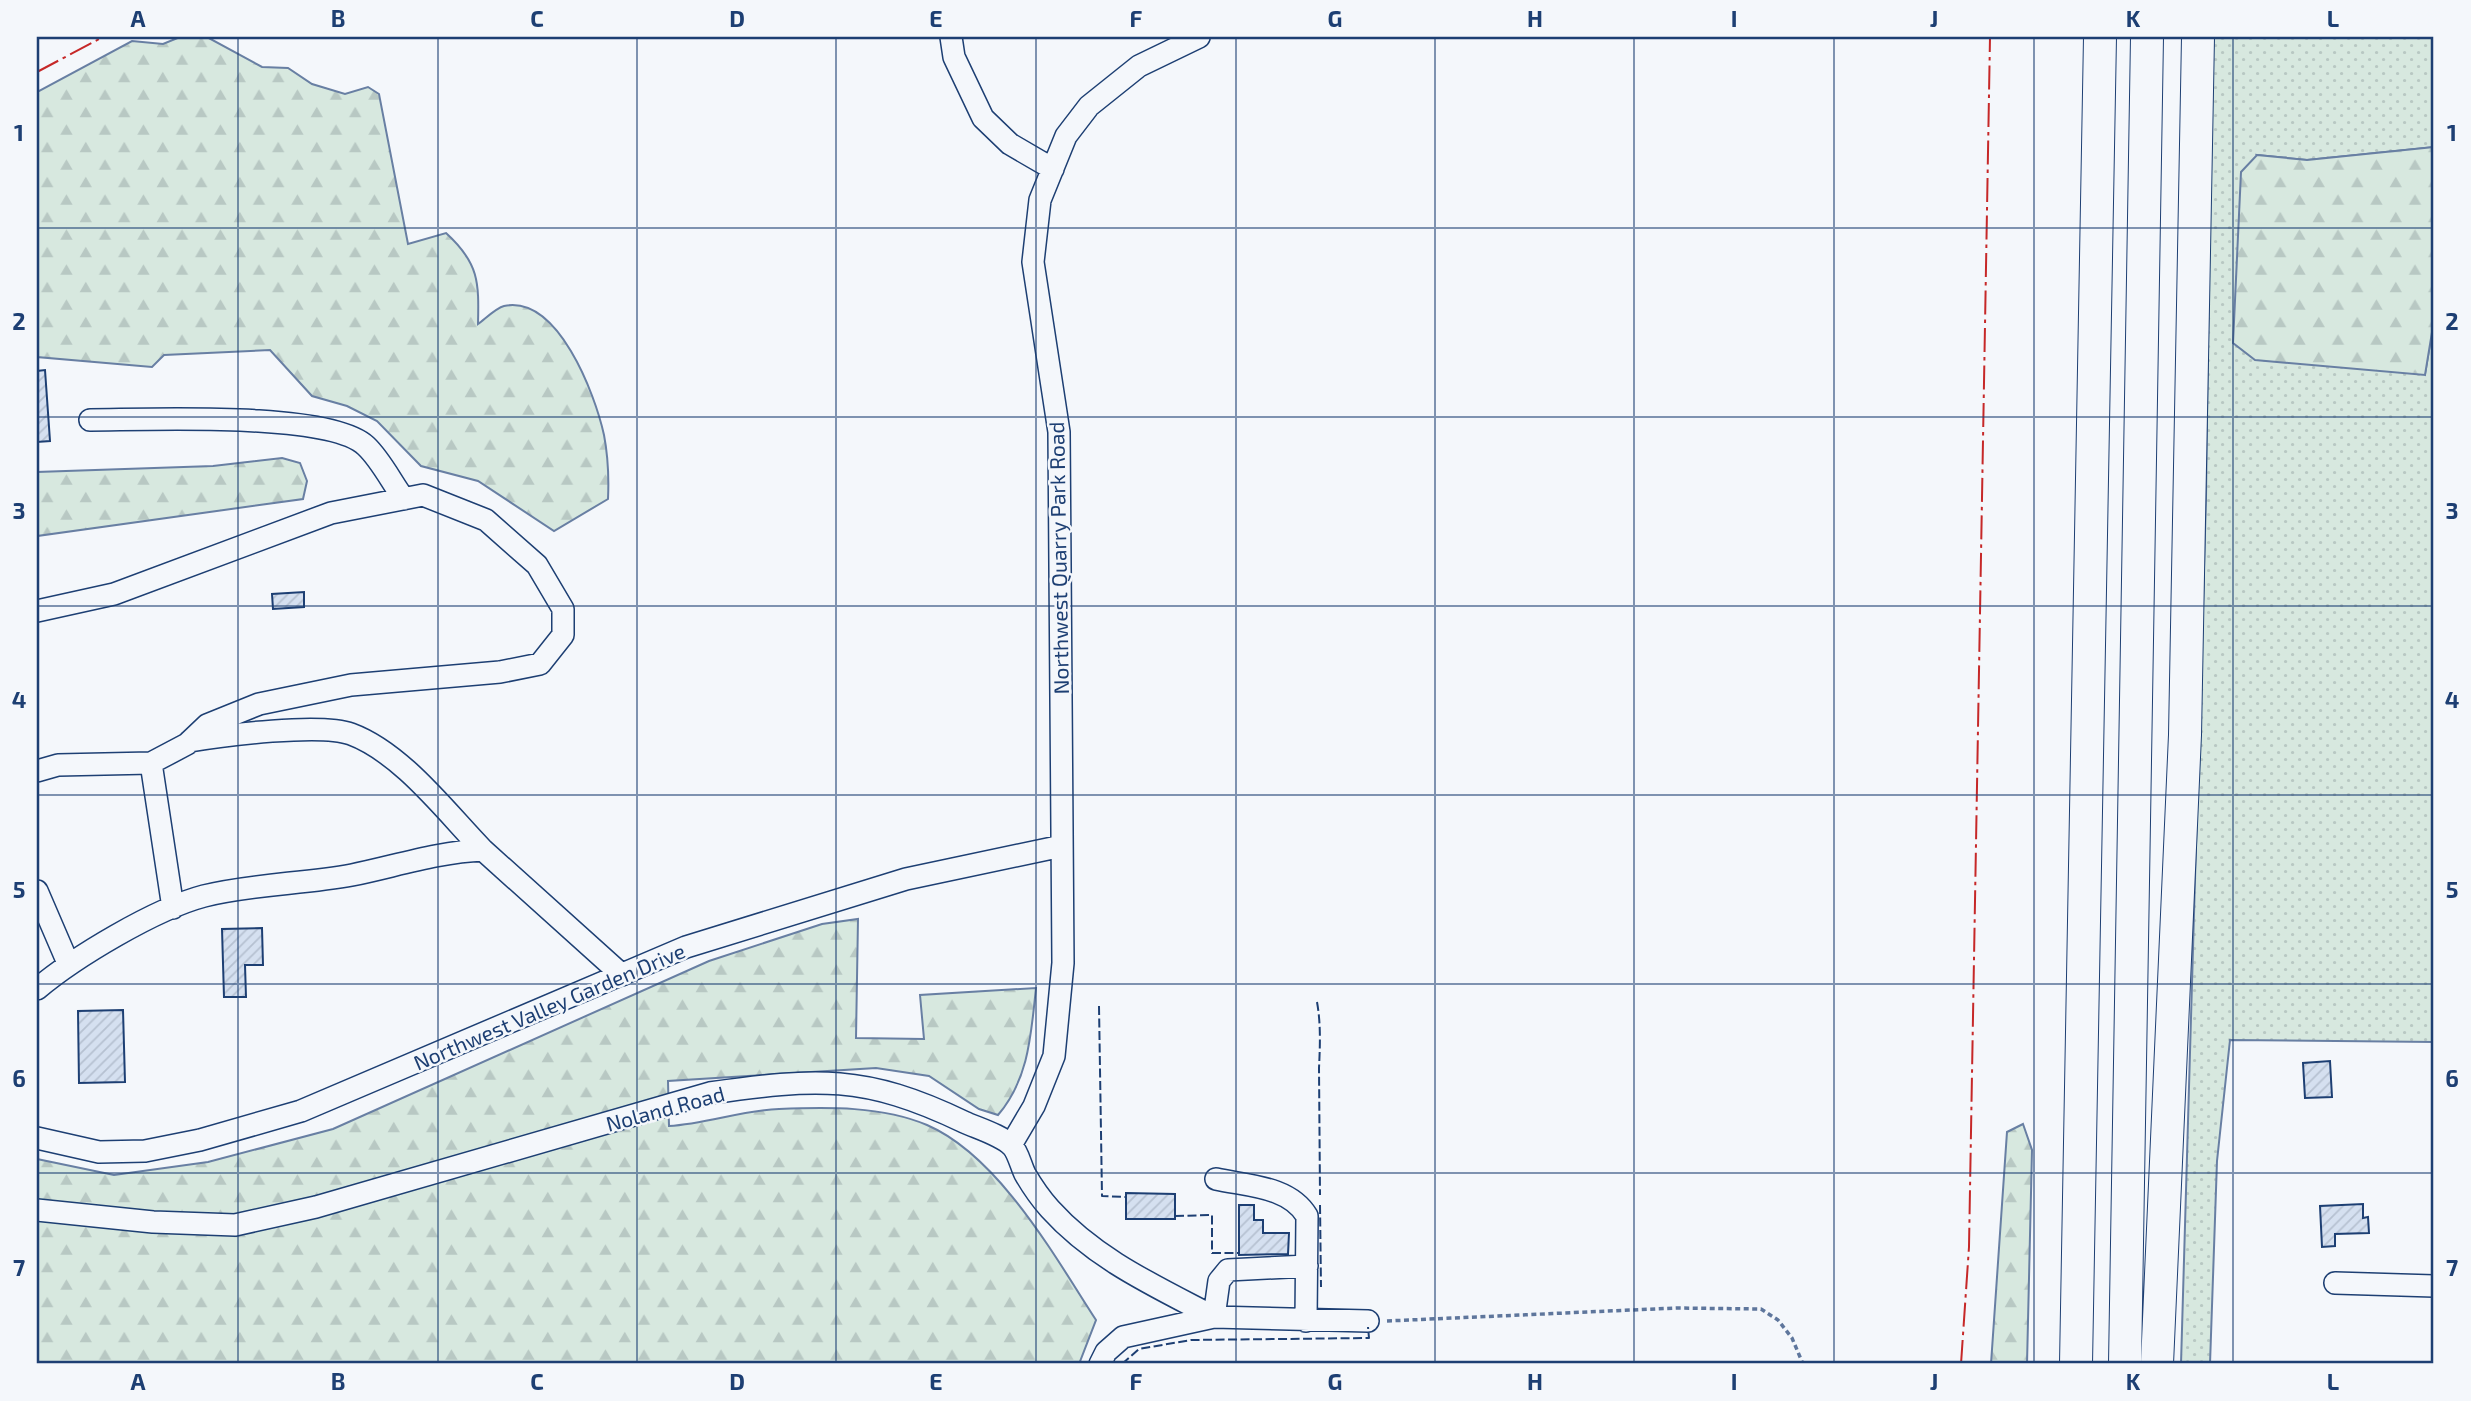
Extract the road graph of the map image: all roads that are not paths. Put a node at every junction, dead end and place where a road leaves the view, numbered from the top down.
1 (951, 37) edge
2 (2078, 37) edge
3 (2099, 37) edge
4 (2147, 37) edge
5 (2198, 37) edge
6 (1187, 39) edge
7 (1052, 169) junction
8 (2095, 352) junction
9 (90, 420) dead end
10 (404, 499) junction
11 (37, 611) edge
12 (190, 741) junction
13 (151, 763) junction
14 (37, 771) edge
15 (1062, 846) junction
16 (483, 850) junction
17 (37, 891) edge
18 (173, 908) junction
19 (68, 963) junction
20 (622, 975) junction
21 (37, 989) edge
22 (37, 1138) edge
23 (1012, 1145) junction
24 (1216, 1179) dead end
25 (42, 1210) edge
26 (1307, 1266) junction
27 (2334, 1283) dead end
28 (2434, 1286) edge
29 (1214, 1317) junction
30 (1306, 1321) junction
31 (1368, 1321) road end
32 (1100, 1364) edge
33 (2076, 1364) edge
34 (2125, 1364) edge
35 (2157, 1364) edge

1 - 7 street
2 - 8 highway
3 - 8 highway
4 - 34 highway
5 - 35 highway
6 - 7 street, Northwest Quarry Park Road
7 - 15 street, Northwest Quarry Park Road
8 - 33 highway
9 - 10 street
10 - 11 street
10 - 12 street
12 - 13 street
12 - 16 street
13 - 14 street
13 - 18 street
15 - 20 street, Northwest Valley Garden Drive
15 - 23 street, Northwest Quarry Park Road
16 - 18 street
16 - 20 street
17 - 19 street
18 - 19 street
19 - 21 street
20 - 22 street, Northwest Valley Garden Drive
23 - 25 street, Noland Road
23 - 29 street
24 - 26 street
26 - 29 street
26 - 30 street
27 - 28 street
29 - 30 street
29 - 32 street
30 - 31 street

